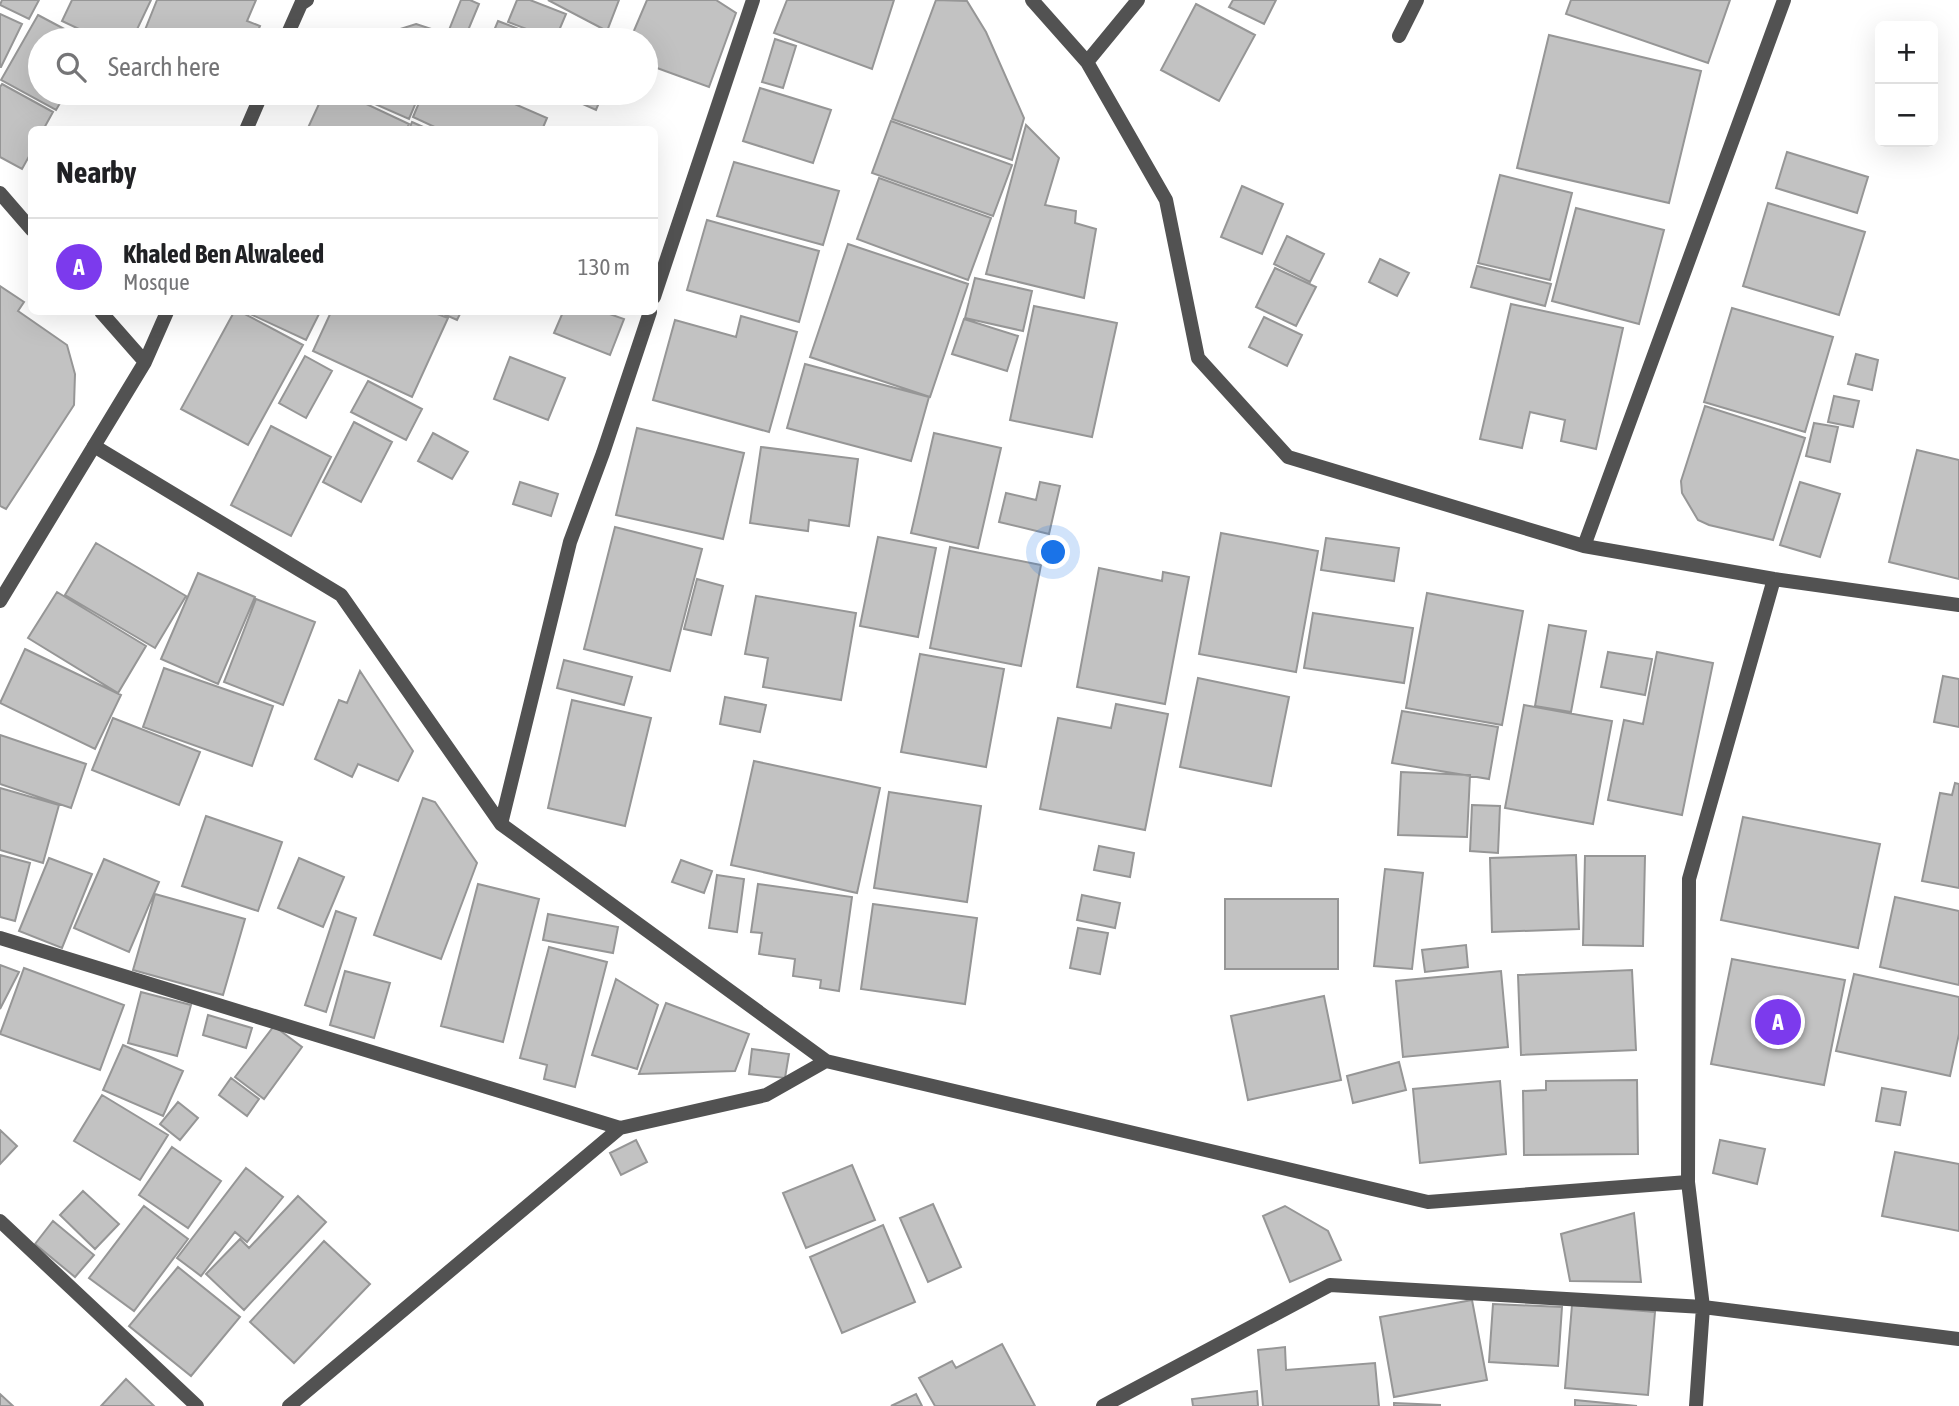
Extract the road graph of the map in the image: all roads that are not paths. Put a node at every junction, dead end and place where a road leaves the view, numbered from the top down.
1 (307, 0) edge
2 (753, 0) edge
3 (1032, 0) edge
4 (1138, 0) edge
5 (1417, 0) edge
6 (1784, 0) edge
7 (290, 28) edge
8 (1399, 36) dead end
9 (1087, 62) junction
10 (257, 105) edge
11 (248, 126) edge
12 (0, 193) edge
13 (28, 225) edge
14 (658, 286) edge
15 (104, 315) edge
16 (166, 315) edge
17 (649, 315) edge
18 (145, 362) junction
19 (94, 446) junction
20 (1584, 546) junction
21 (1774, 579) junction
22 (0, 601) edge
23 (1959, 605) edge
24 (501, 824) junction
25 (0, 937) edge
26 (826, 1061) junction
27 (620, 1128) junction
28 (1688, 1182) junction
29 (0, 1221) edge
30 (1703, 1307) junction
31 (1959, 1339) edge
32 (197, 1406) edge
33 (289, 1406) edge
34 (1104, 1406) edge
35 (1696, 1406) edge

1 - 7 street
2 - 14 street
3 - 9 street
4 - 9 street
5 - 8 street
6 - 20 street
9 - 20 street
10 - 11 street
12 - 13 street
15 - 18 street
16 - 18 street
17 - 24 street
18 - 19 street
19 - 22 street
19 - 24 street
20 - 21 street
21 - 23 street
21 - 28 street
24 - 26 street
25 - 27 street
26 - 27 street
26 - 28 street
27 - 33 street
28 - 30 street
29 - 32 street
30 - 31 street
30 - 34 street
30 - 35 street

